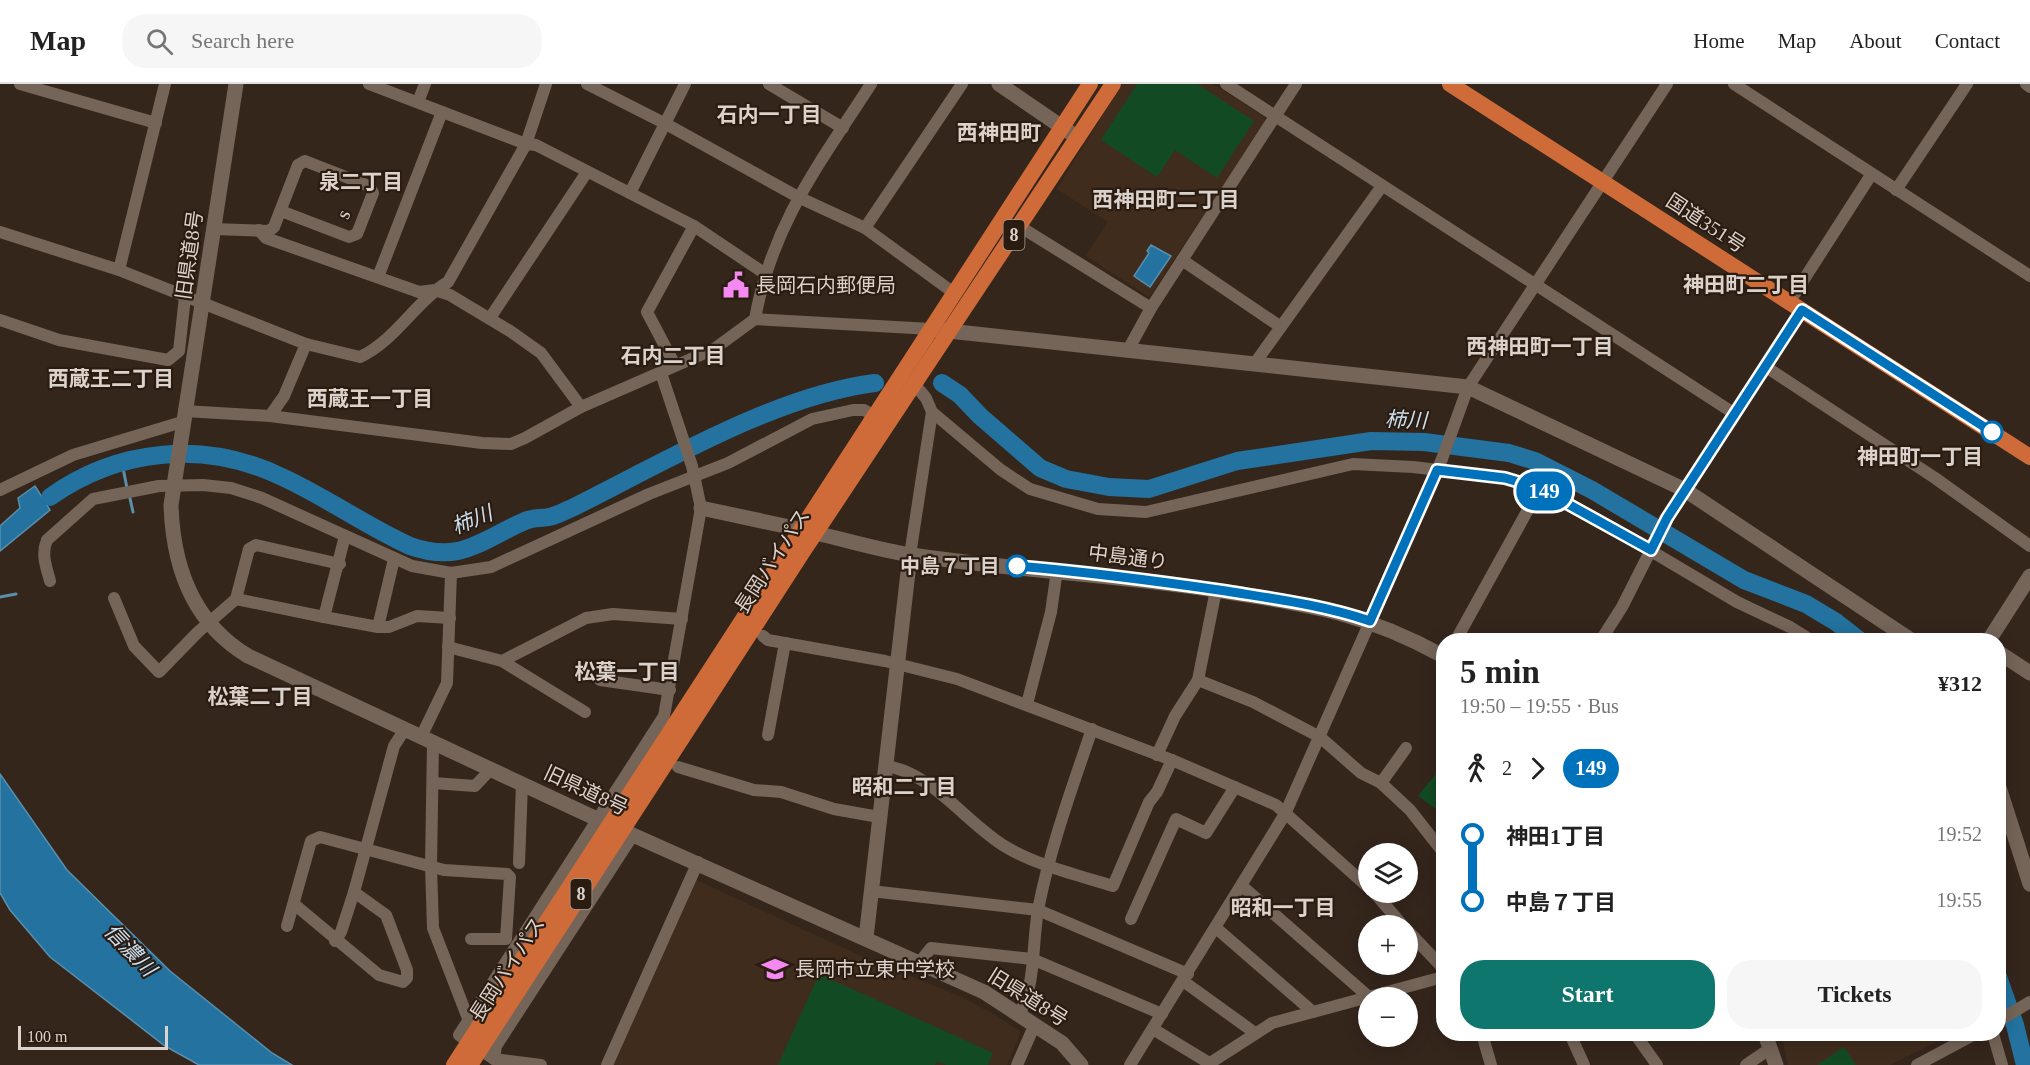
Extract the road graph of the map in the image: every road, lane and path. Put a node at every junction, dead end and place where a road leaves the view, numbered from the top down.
1 (20, 84) edge
2 (165, 84) edge
3 (236, 84) edge
4 (369, 84) edge
5 (425, 84) edge
6 (546, 84) edge
7 (587, 84) edge
8 (686, 84) edge
9 (769, 84) edge
10 (871, 84) edge
11 (962, 84) edge
12 (999, 84) edge
13 (1090, 84) edge
14 (1113, 84) edge
15 (1226, 84) edge
16 (1296, 84) edge
17 (1450, 84) edge
18 (1667, 84) edge
19 (1734, 84) edge
20 (1967, 84) edge
21 (2026, 84) edge
22 (2030, 87) edge
23 (418, 102) junction
24 (442, 112) junction
25 (1275, 115) junction
26 (156, 123) junction
27 (666, 124) junction
28 (1062, 127) junction
29 (843, 128) junction
30 (1078, 138) junction
31 (526, 144) junction
32 (587, 172) junction
33 (1871, 175) junction
34 (1603, 181) junction
35 (1382, 186) junction
36 (1896, 190) junction
37 (630, 193) junction
38 (798, 197) junction
39 (281, 211) junction
40 (694, 226) junction
41 (1019, 226) junction
42 (865, 228) junction
43 (214, 229) junction
44 (259, 230) junction
45 (0, 232) edge
46 (1182, 260) junction
47 (119, 270) junction
48 (764, 273) junction
49 (2030, 276) edge
50 (378, 278) junction
51 (1535, 283) junction
52 (435, 290) junction
53 (954, 293) junction
54 (185, 297) junction
55 (203, 303) junction
56 (1796, 306) junction
57 (1151, 308) junction
58 (490, 318) junction
59 (755, 319) junction
60 (0, 320) edge
61 (1281, 327) junction
62 (930, 329) junction
63 (951, 331) junction
64 (306, 344) junction
65 (1128, 350) junction
66 (1255, 363) junction
67 (675, 365) junction
68 (1766, 367) junction
69 (661, 373) junction
70 (915, 385) junction
71 (1468, 387) junction
72 (581, 407) junction
73 (932, 412) junction
74 (1734, 414) junction
75 (873, 415) junction
76 (270, 416) junction
77 (182, 422) junction
78 (2030, 457) edge
79 (1439, 465) junction
80 (693, 471) junction
81 (173, 482) junction
82 (1539, 488) junction
83 (0, 490) edge
84 (1685, 490) junction
85 (701, 508) junction
86 (807, 531) junction
87 (345, 536) junction
88 (2030, 546) edge
89 (1652, 548) junction
90 (910, 555) junction
91 (394, 559) junction
92 (340, 564) junction
93 (1058, 570) junction
94 (452, 573) junction
95 (2030, 576) edge
96 (50, 581) dead end
97 (1216, 590) junction
98 (114, 598) dead end
99 (236, 599) junction
100 (324, 616) junction
101 (450, 618) junction
102 (682, 619) junction
103 (1370, 621) junction
104 (208, 623) junction
105 (378, 627) junction
106 (1460, 633) edge
107 (1605, 633) edge
108 (1800, 633) edge
109 (1900, 633) edge
110 (1993, 633) edge
111 (763, 636) dead end
112 (786, 643) junction
113 (448, 647) junction
114 (1436, 652) edge
115 (2006, 657) edge
116 (502, 661) junction
117 (897, 663) junction
118 (2030, 673) edge
119 (600, 680) dead end
120 (1198, 680) junction
121 (670, 690) junction
122 (1027, 704) junction
123 (585, 712) dead end
124 (405, 729) junction
125 (1092, 729) junction
126 (768, 735) dead end
127 (1320, 737) junction
128 (427, 740) junction
129 (1406, 748) dead end
130 (1157, 755) junction
131 (1172, 760) junction
132 (885, 766) junction
133 (678, 767) dead end
134 (491, 769) junction
135 (433, 783) junction
136 (1381, 783) junction
137 (522, 784) junction
138 (1235, 787) junction
139 (2006, 809) edge
140 (1285, 814) junction
141 (879, 817) junction
142 (597, 819) junction
143 (633, 835) junction
144 (1436, 843) edge
145 (365, 848) junction
146 (698, 862) junction
147 (519, 863) dead end
148 (1048, 864) junction
149 (431, 866) junction
150 (1358, 878) edge
151 (2029, 881) edge
152 (1242, 886) junction
153 (871, 891) junction
154 (354, 892) junction
155 (1383, 903) edge
156 (294, 904) junction
157 (1038, 910) junction
158 (1394, 915) edge
159 (1131, 919) dead end
160 (287, 926) dead end
161 (1216, 928) junction
162 (866, 938) junction
163 (471, 939) dead end
164 (334, 941) junction
165 (1418, 942) edge
166 (1032, 959) junction
167 (1436, 961) edge
168 (919, 963) junction
169 (1186, 977) junction
170 (1436, 978) edge
171 (1358, 987) edge
172 (1404, 987) edge
173 (1358, 1000) edge
174 (2026, 1005) edge
175 (1313, 1012) junction
176 (1020, 1013) junction
177 (1162, 1014) junction
178 (2006, 1016) edge
179 (469, 1021) junction
180 (1035, 1024) junction
181 (1153, 1029) junction
182 (1255, 1034) junction
183 (1484, 1041) edge
184 (1573, 1041) edge
185 (1640, 1041) edge
186 (1768, 1041) edge
187 (1962, 1041) edge
188 (1995, 1041) edge
189 (494, 1059) junction
190 (464, 1062) edge
191 (1208, 1064) edge
192 (541, 1065) edge
193 (607, 1065) edge
194 (1017, 1065) edge
195 (1082, 1065) edge
196 (1130, 1065) edge
197 (1491, 1065) edge
198 (1584, 1065) edge
199 (1657, 1065) edge
200 (1746, 1065) edge
201 (1776, 1065) edge
202 (1917, 1065) edge
203 (2002, 1065) edge

1 - 26 street
2 - 26 street
3 - 43 street, 旧県道8号
4 - 23 street
5 - 23 street
6 - 31 street
7 - 27 street
8 - 27 street
9 - 29 street
10 - 29 street
11 - 42 street
12 - 28 street
13 - 28 highway, 長岡バイパス / 8
14 - 30 highway, 長岡バイパス / 8
15 - 25 street
16 - 25 street
17 - 34 highway, 国道351号
18 - 34 street
19 - 33 street
20 - 36 street
21 - 22 street
23 - 24 street
24 - 31 street
24 - 50 street
25 - 35 street
25 - 46 street
26 - 47 street
27 - 37 street
27 - 38 street
28 - 30 street
28 - 53 highway, 長岡バイパス / 8
29 - 38 street
30 - 41 highway, 長岡バイパス / 8
31 - 32 street
31 - 52 street
32 - 37 street
32 - 58 street
33 - 36 street
33 - 56 street
34 - 51 street
34 - 56 highway, 国道351号
35 - 51 street
35 - 61 street
36 - 49 street
37 - 40 street
38 - 42 street
38 - 48 street
39 - 39 street, s
39 - 44 street, s
40 - 48 street
40 - 67 street
41 - 57 street
41 - 63 highway, 長岡バイパス / 8
42 - 53 street
43 - 44 street
43 - 55 street, 旧県道8号
44 - 50 street
45 - 47 street
46 - 57 street
46 - 61 street
47 - 54 street
48 - 59 street
50 - 52 street
51 - 71 street
51 - 74 street
52 - 58 street
52 - 64 street
53 - 62 highway, 長岡バイパス / 8
54 - 55 street
54 - 60 street
55 - 64 street
55 - 77 street, 旧県道8号
56 - 68 street
56 - 78 highway, 国道351号
57 - 65 street
58 - 72 street
59 - 62 street
59 - 67 street
61 - 66 street
62 - 63 street
62 - 75 highway, 長岡バイパス / 8
63 - 65 street
63 - 70 highway, 長岡バイパス / 8
64 - 76 street
65 - 66 street
66 - 71 street
67 - 69 street
68 - 74 street
68 - 88 street
69 - 72 street
69 - 80 street
70 - 73 street
70 - 86 highway, 長岡バイパス / 8
71 - 79 street
71 - 84 street
72 - 76 street
73 - 79 street
73 - 90 street
74 - 84 street
75 - 80 street
75 - 86 highway, 長岡バイパス / 8
76 - 77 street
77 - 81 street, 旧県道8号
77 - 83 street
79 - 82 street
79 - 103 street
80 - 85 street
80 - 94 street
81 - 87 street
81 - 96 street
81 - 104 street, 旧県道8号
82 - 89 street
82 - 106 street
84 - 89 street
84 - 109 street
85 - 86 street, 中島通り
85 - 102 street
86 - 90 street, 中島通り
86 - 190 highway, 長岡バイパス / 8
87 - 91 street
87 - 92 street
89 - 107 street
89 - 108 street
90 - 93 street, 中島通り
90 - 117 street
91 - 94 street
91 - 105 street
92 - 99 street
92 - 100 street
93 - 97 street, 中島通り
93 - 122 street
94 - 101 street
95 - 110 street
97 - 103 street, 中島通り
97 - 120 street
98 - 104 street
99 - 100 street
99 - 104 street
100 - 105 street
101 - 105 street
101 - 113 street
102 - 116 street
102 - 121 street
103 - 114 street, 中島通り
103 - 127 street
104 - 124 street, 旧県道8号
111 - 112 street
112 - 117 street
112 - 126 street
113 - 116 street
113 - 128 street
115 - 118 street
116 - 123 street
117 - 122 street
117 - 132 street
119 - 121 street
120 - 127 street
120 - 130 street
121 - 142 street
122 - 125 street
124 - 128 street, 旧県道8号
124 - 145 street
125 - 130 street
125 - 148 street
127 - 136 street
127 - 140 street
128 - 134 street, 旧県道8号
128 - 135 street
129 - 136 street
130 - 131 street
131 - 138 street
131 - 148 street
132 - 141 street
132 - 148 street
133 - 141 street
134 - 135 street
134 - 137 street, 旧県道8号
135 - 149 street
136 - 144 street
137 - 142 street, 旧県道8号
137 - 147 street
138 - 140 street
138 - 159 street
139 - 151 street
140 - 150 street
140 - 152 street
141 - 153 street
142 - 143 street, 旧県道8号
142 - 179 street
143 - 146 street, 旧県道8号
143 - 189 street
145 - 149 street
145 - 154 street
145 - 156 street
146 - 162 street, 旧県道8号
146 - 193 street
148 - 157 street
149 - 163 street
149 - 179 street
152 - 161 street
152 - 171 street
153 - 157 street
153 - 162 street
154 - 164 street
154 - 164 street
155 - 158 street
156 - 160 street
156 - 164 street
157 - 166 street
157 - 169 street
161 - 169 street
161 - 175 street
162 - 168 street, 旧県道8号
165 - 167 street
166 - 168 street
166 - 176 street
166 - 177 street
168 - 176 street, 旧県道8号
169 - 177 street
169 - 182 street
170 - 172 street
173 - 175 street
174 - 178 street
175 - 182 street
176 - 180 street, 旧県道8号
177 - 181 street
179 - 189 street
180 - 194 street
180 - 195 street, 旧県道8号
181 - 191 street
181 - 196 street
182 - 191 street
183 - 197 street
184 - 198 street
185 - 199 street
186 - 200 street
186 - 201 street
187 - 202 street
188 - 203 street
189 - 192 street

